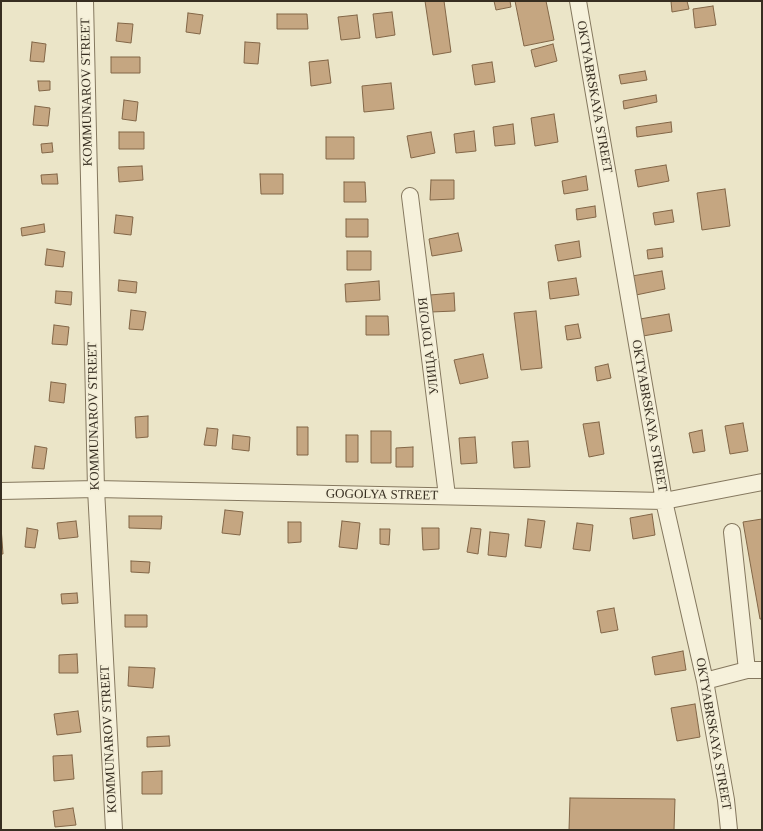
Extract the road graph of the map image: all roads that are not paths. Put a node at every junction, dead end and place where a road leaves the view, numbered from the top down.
1 (85, 1) edge
2 (578, 1) edge
3 (410, 196) dead end
4 (762, 482) edge
5 (96, 489) junction
6 (1, 491) edge
7 (447, 496) junction
8 (664, 501) junction
9 (732, 532) dead end
10 (755, 670) edge
11 (704, 681) junction
12 (114, 830) edge
13 (729, 830) edge

1 - 5 street, KOMMUNAROV STREET
2 - 8 street, OKTYABRSKAYA STREET
3 - 7 street, УЛИЦА ГОГОЛЯ
4 - 8 street, GOGOLYA STREET
5 - 6 street, GOGOLYA STREET
5 - 7 street, GOGOLYA STREET
5 - 12 street, KOMMUNAROV STREET
7 - 8 street, GOGOLYA STREET
8 - 11 street, OKTYABRSKAYA STREET
9 - 10 street
10 - 11 street
11 - 13 street, OKTYABRSKAYA STREET

